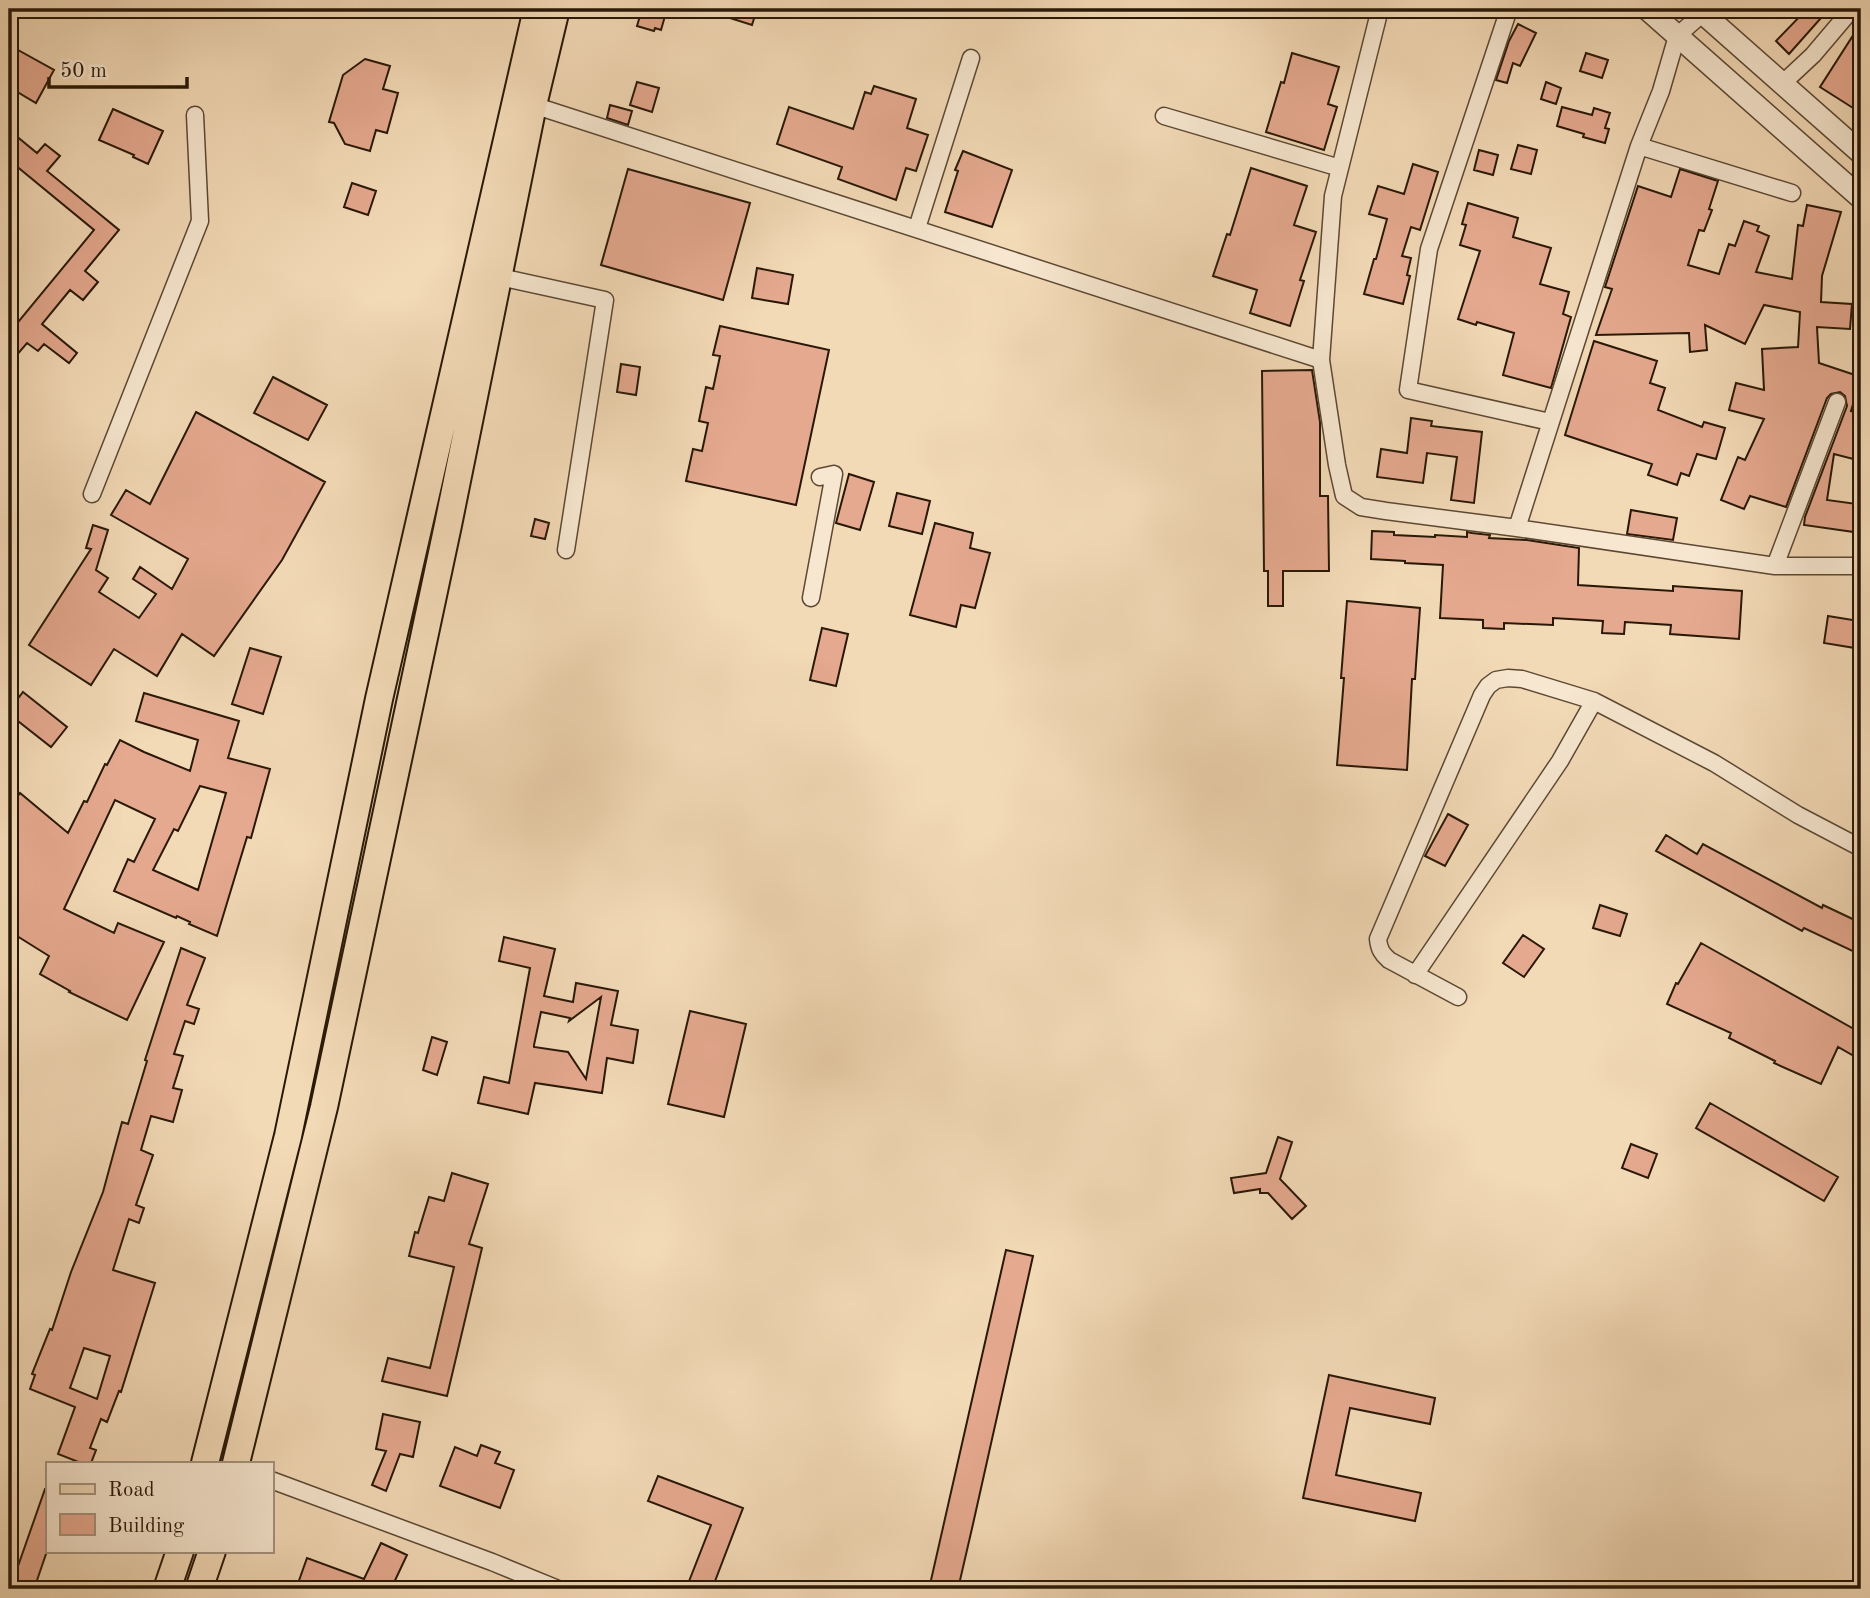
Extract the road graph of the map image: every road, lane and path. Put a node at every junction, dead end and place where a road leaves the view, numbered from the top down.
1 (537, 9) edge
2 (556, 9) edge
3 (1380, 9) edge
4 (1509, 9) edge
5 (1647, 9) edge
6 (1852, 9) edge
7 (1701, 11) edge
8 (1677, 36) junction
9 (971, 58) dead end
10 (1783, 83) junction
11 (533, 105) junction
12 (195, 115) dead end
13 (1164, 116) dead end
14 (1639, 146) junction
15 (1861, 153) edge
16 (1340, 167) junction
17 (1792, 193) dead end
18 (1861, 198) edge
19 (917, 228) junction
20 (500, 277) junction
21 (1321, 360) junction
22 (1837, 402) dead end
23 (1550, 422) junction
24 (820, 477) dead end
25 (92, 494) dead end
26 (1517, 528) junction
27 (566, 550) dead end
28 (1775, 566) junction
29 (1861, 566) edge
30 (811, 598) dead end
31 (1594, 701) junction
32 (1861, 848) edge
33 (1415, 975) junction
34 (1458, 997) dead end
35 (205, 1462) edge
36 (236, 1462) edge
37 (273, 1481) edge
38 (180, 1552) edge
39 (212, 1552) edge
40 (540, 1586) edge
41 (167, 1589) edge
42 (199, 1589) edge
43 (558, 1589) edge

1 - 35 main road
2 - 11 main road
3 - 16 street
4 - 23 street
5 - 8 street
6 - 10 street
7 - 8 street
7 - 10 street
8 - 14 street
8 - 18 street
9 - 19 street
10 - 15 street
11 - 19 street
11 - 20 main road
12 - 25 street
13 - 16 street
14 - 17 street
14 - 23 street
16 - 21 street
19 - 21 street
20 - 27 street
20 - 36 main road
21 - 26 street
22 - 28 street
23 - 26 street
24 - 30 street
26 - 28 street
28 - 29 street
31 - 32 street
31 - 33 street
31 - 33 street
33 - 34 street
37 - 40 street
38 - 41 main road
39 - 42 main road
40 - 43 street

